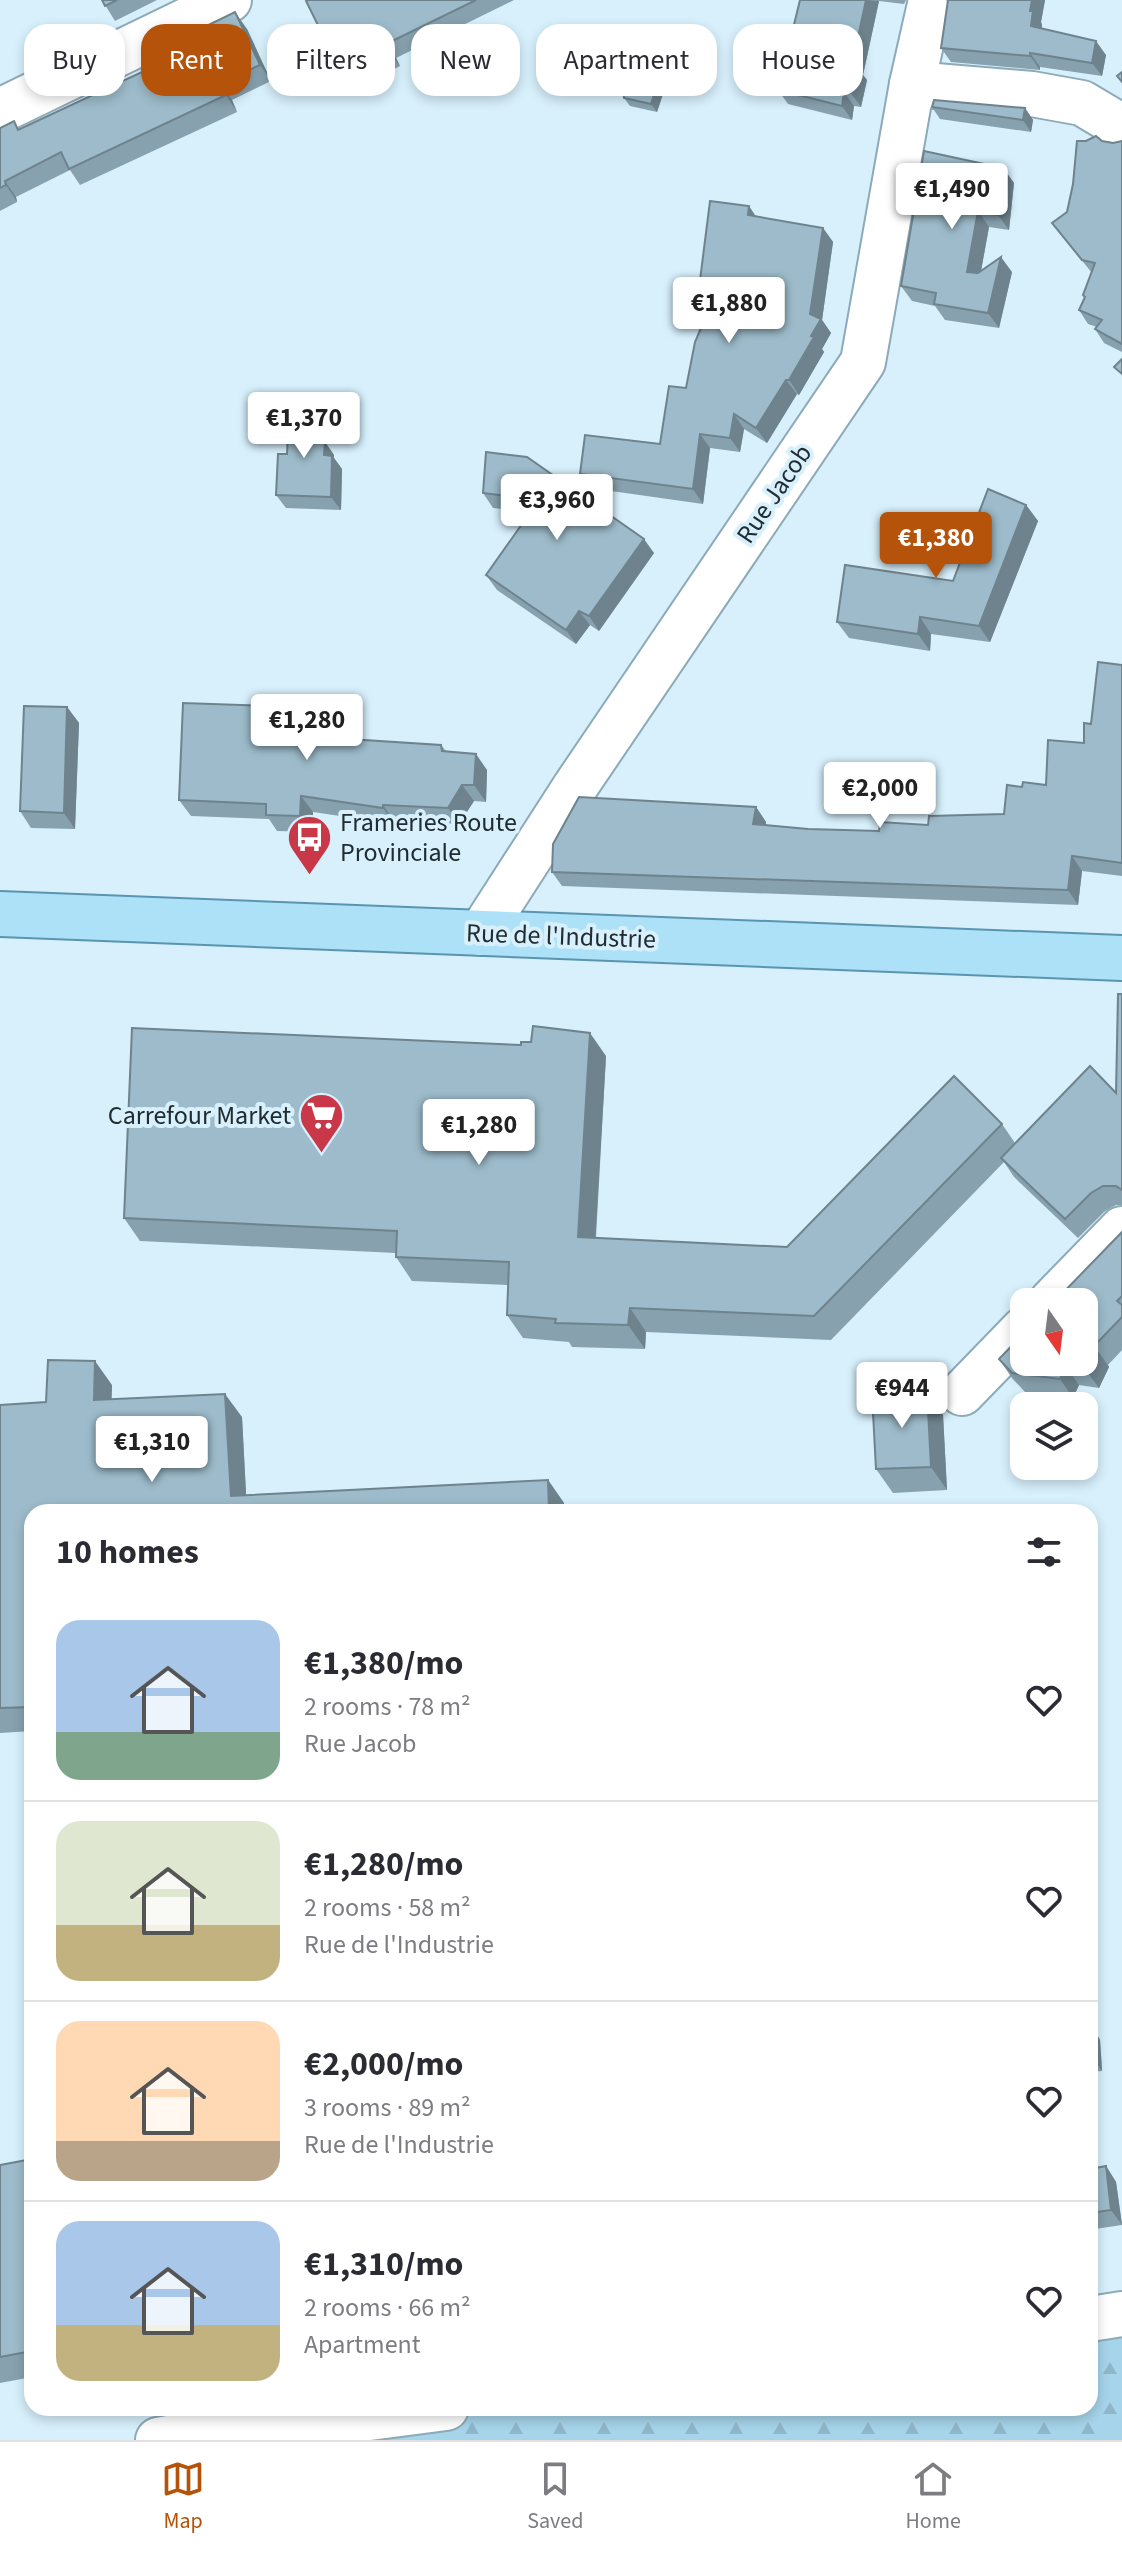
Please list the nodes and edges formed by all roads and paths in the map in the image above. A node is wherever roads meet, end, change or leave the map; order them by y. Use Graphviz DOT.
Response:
graph roads {
  1 [pos="229,0"];
  2 [pos="931,0"];
  3 [pos="912,84"];
  4 [pos="0,111"];
  5 [pos="1122,132"];
  6 [pos="0,914"];
  7 [pos="481,933"];
  8 [pos="1122,958"];
  9 [pos="1122,1229"];
  10 [pos="1065,1288"];
  11 [pos="1010,1343"];
  12 [pos="962,1393"];
  13 [pos="1122,2314"];
  14 [pos="1098,2318"];
  15 [pos="407,2416"];
  16 [pos="334,2431"];
  17 [pos="158,2440"];
  1 -- 4 [label="street"];
  2 -- 3 [label="street, Rue Jacob"];
  3 -- 5 [label="street"];
  3 -- 7 [label="street, Rue Jacob"];
  6 -- 7 [label="main road, Rue de l'Industrie"];
  7 -- 8 [label="main road, Rue de l'Industrie"];
  9 -- 10 [label="street"];
  11 -- 12 [label="street"];
  13 -- 14 [label="street"];
  15 -- 16 [label="street"];
  16 -- 17 [label="street"];
}
